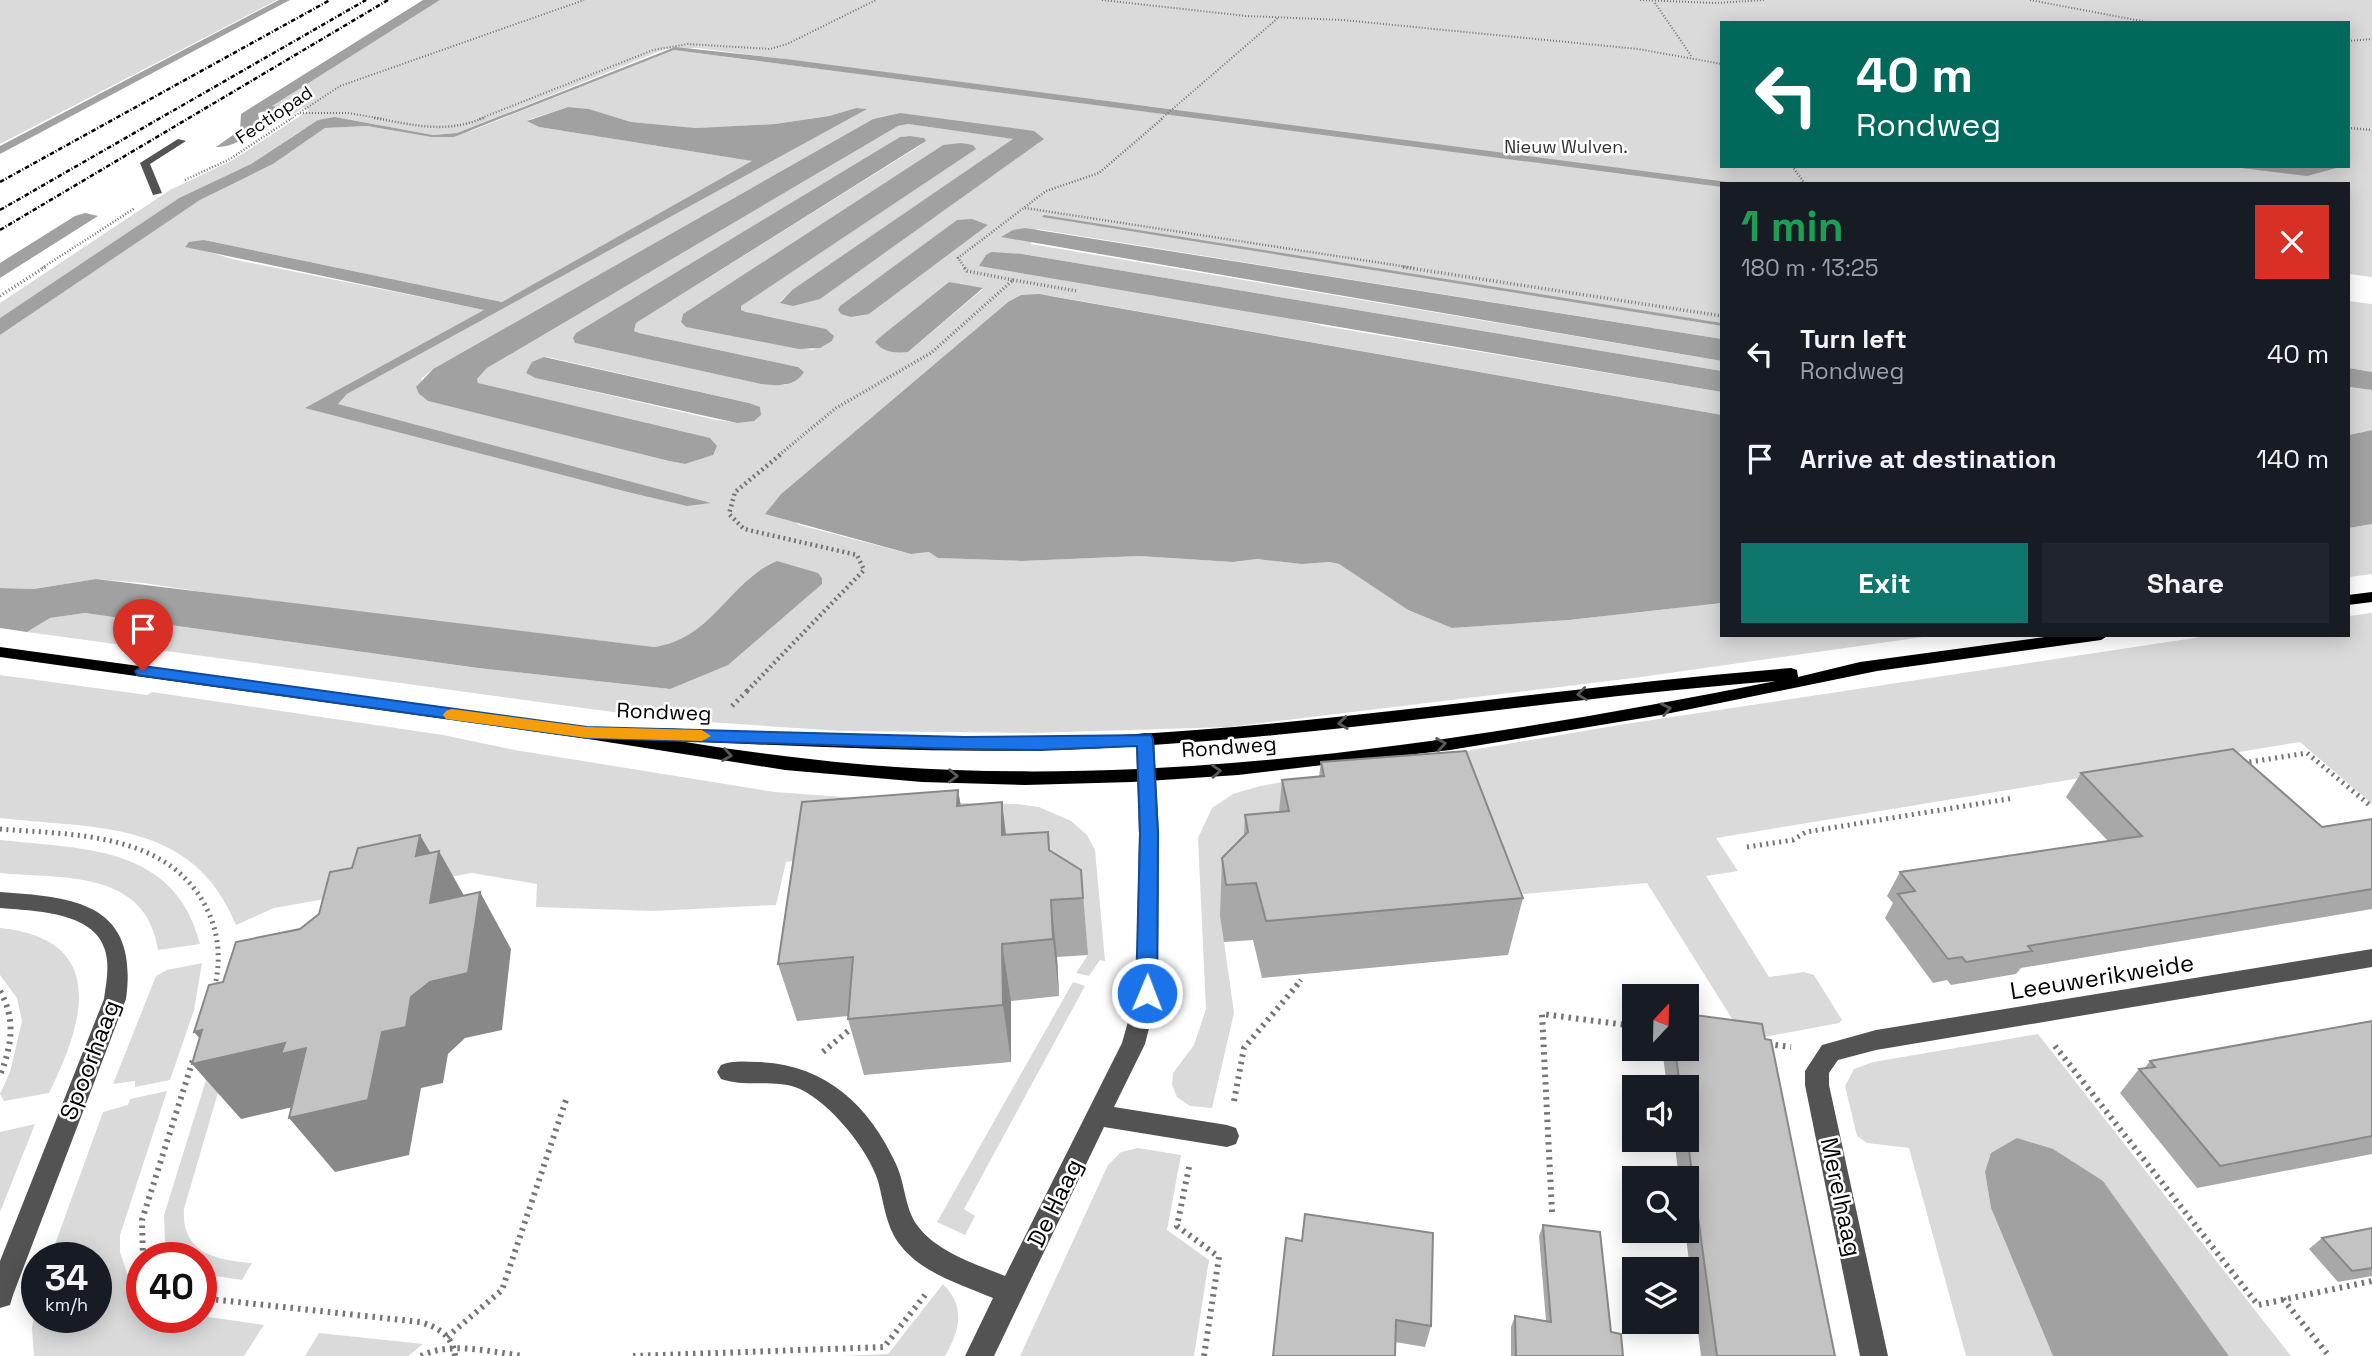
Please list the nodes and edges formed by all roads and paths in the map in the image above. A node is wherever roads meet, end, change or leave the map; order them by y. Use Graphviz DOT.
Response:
graph roads {
  1 [pos="584,0"];
  2 [pos="876,0"];
  3 [pos="1102,0"];
  4 [pos="1640,0"];
  5 [pos="1764,0"];
  6 [pos="2030,0"];
  7 [pos="1655,2"];
  8 [pos="1278,18"];
  9 [pos="2141,21"];
  10 [pos="2372,39"];
  11 [pos="2350,41"];
  12 [pos="1692,57"];
  13 [pos="1717,64"];
  14 [pos="1720,68"];
  15 [pos="299,113"];
  16 [pos="2350,128"];
  17 [pos="2372,130"];
  18 [pos="181,141"];
  19 [pos="157,193"];
  20 [pos="1024,208"];
  21 [pos="1013,280"];
  22 [pos="1077,291"];
  23 [pos="0,296"];
  24 [pos="1720,316"];
  25 [pos="2372,597"];
  26 [pos="2350,600"];
  27 [pos="2087,637"];
  28 [pos="0,652"];
  29 [pos="1870,668"];
  30 [pos="587,732"];
  31 [pos="701,736"];
  32 [pos="1145,739"];
  33 [pos="2238,764"];
  34 [pos="1147,775"];
  35 [pos="2014,798"];
  36 [pos="2372,807"];
  37 [pos="0,829"];
  38 [pos="1747,847"];
  39 [pos="0,900"];
  40 [pos="2372,958"];
  41 [pos="1301,980"];
  42 [pos="0,992"];
  43 [pos="211,998"];
  44 [pos="2031,1015"];
  45 [pos="860,1020"];
  46 [pos="1622,1024"];
  47 [pos="1765,1043"];
  48 [pos="1835,1049"];
  49 [pos="194,1058"];
  50 [pos="729,1072"];
  51 [pos="0,1075"];
  52 [pos="794,1076"];
  53 [pos="568,1097"];
  54 [pos="1098,1115"];
  55 [pos="1196,1131"];
  56 [pos="1227,1136"];
  57 [pos="1552,1212"];
  58 [pos="143,1242"];
  59 [pos="949,1264"];
  60 [pos="2372,1281"];
  61 [pos="1011,1292"];
  62 [pos="0,1296"];
  63 [pos="2283,1299"];
  64 [pos="217,1301"];
  65 [pos="447,1337"];
  66 [pos="455,1353"];
  67 [pos="421,1356"];
  68 [pos="523,1356"];
  69 [pos="633,1356"];
  70 [pos="979,1356"];
  71 [pos="1204,1356"];
  72 [pos="1874,1356"];
  73 [pos="2329,1356"];
  1 -- 15 [label="path, Fectiopad"];
  2 -- 15 [label="path"];
  3 -- 8 [label="path"];
  4 -- 7 [label="path"];
  5 -- 7 [label="path"];
  6 -- 9 [label="path"];
  7 -- 12 [label="path"];
  8 -- 12 [label="path"];
  8 -- 20 [label="path"];
  10 -- 11 [label="path"];
  12 -- 13 [label="path"];
  13 -- 14 [label="path"];
  15 -- 19 [label="path, Fectiopad"];
  16 -- 17 [label="path"];
  18 -- 19 [label="street"];
  19 -- 23 [label="path, Fectiopad"];
  20 -- 21 [label="path"];
  20 -- 24 [label="path"];
  21 -- 22 [label="path"];
  21 -- 31 [label="path"];
  25 -- 26 [label="main road"];
  27 -- 29 [label="main road, Rondweg"];
  28 -- 30 [label="main road, Rondweg"];
  29 -- 32 [label="main road, Rondweg, one-way"];
  34 -- 29 [label="main road, Rondweg, one-way"];
  30 -- 31 [label="main road, Rondweg"];
  30 -- 34 [label="main road, Rondweg, one-way"];
  31 -- 32 [label="main road, Rondweg"];
  32 -- 34 [label="street, De Haag"];
  33 -- 36 [label="path"];
  34 -- 54 [label="street, De Haag"];
  35 -- 38 [label="path"];
  37 -- 43 [label="path"];
  39 -- 62 [label="street, Spoorhaag"];
  40 -- 44 [label="street, Leeuwerikweide"];
  41 -- 56 [label="path"];
  42 -- 51 [label="path"];
  44 -- 48 [label="street, Leeuwerikweide"];
  44 -- 63 [label="path"];
  45 -- 52 [label="path"];
  46 -- 57 [label="path"];
  47 -- 48 [label="path"];
  48 -- 72 [label="street, Merelhaag"];
  49 -- 58 [label="path"];
  50 -- 52 [label="street"];
  52 -- 59 [label="street"];
  53 -- 65 [label="path"];
  54 -- 55 [label="street"];
  54 -- 61 [label="street, De Haag"];
  55 -- 56 [label="street"];
  55 -- 71 [label="path"];
  59 -- 61 [label="street"];
  59 -- 69 [label="path"];
  60 -- 63 [label="path"];
  61 -- 70 [label="street, De Haag"];
  63 -- 73 [label="path"];
  64 -- 65 [label="path"];
  65 -- 66 [label="path"];
  66 -- 67 [label="path"];
  66 -- 68 [label="path"];
}
